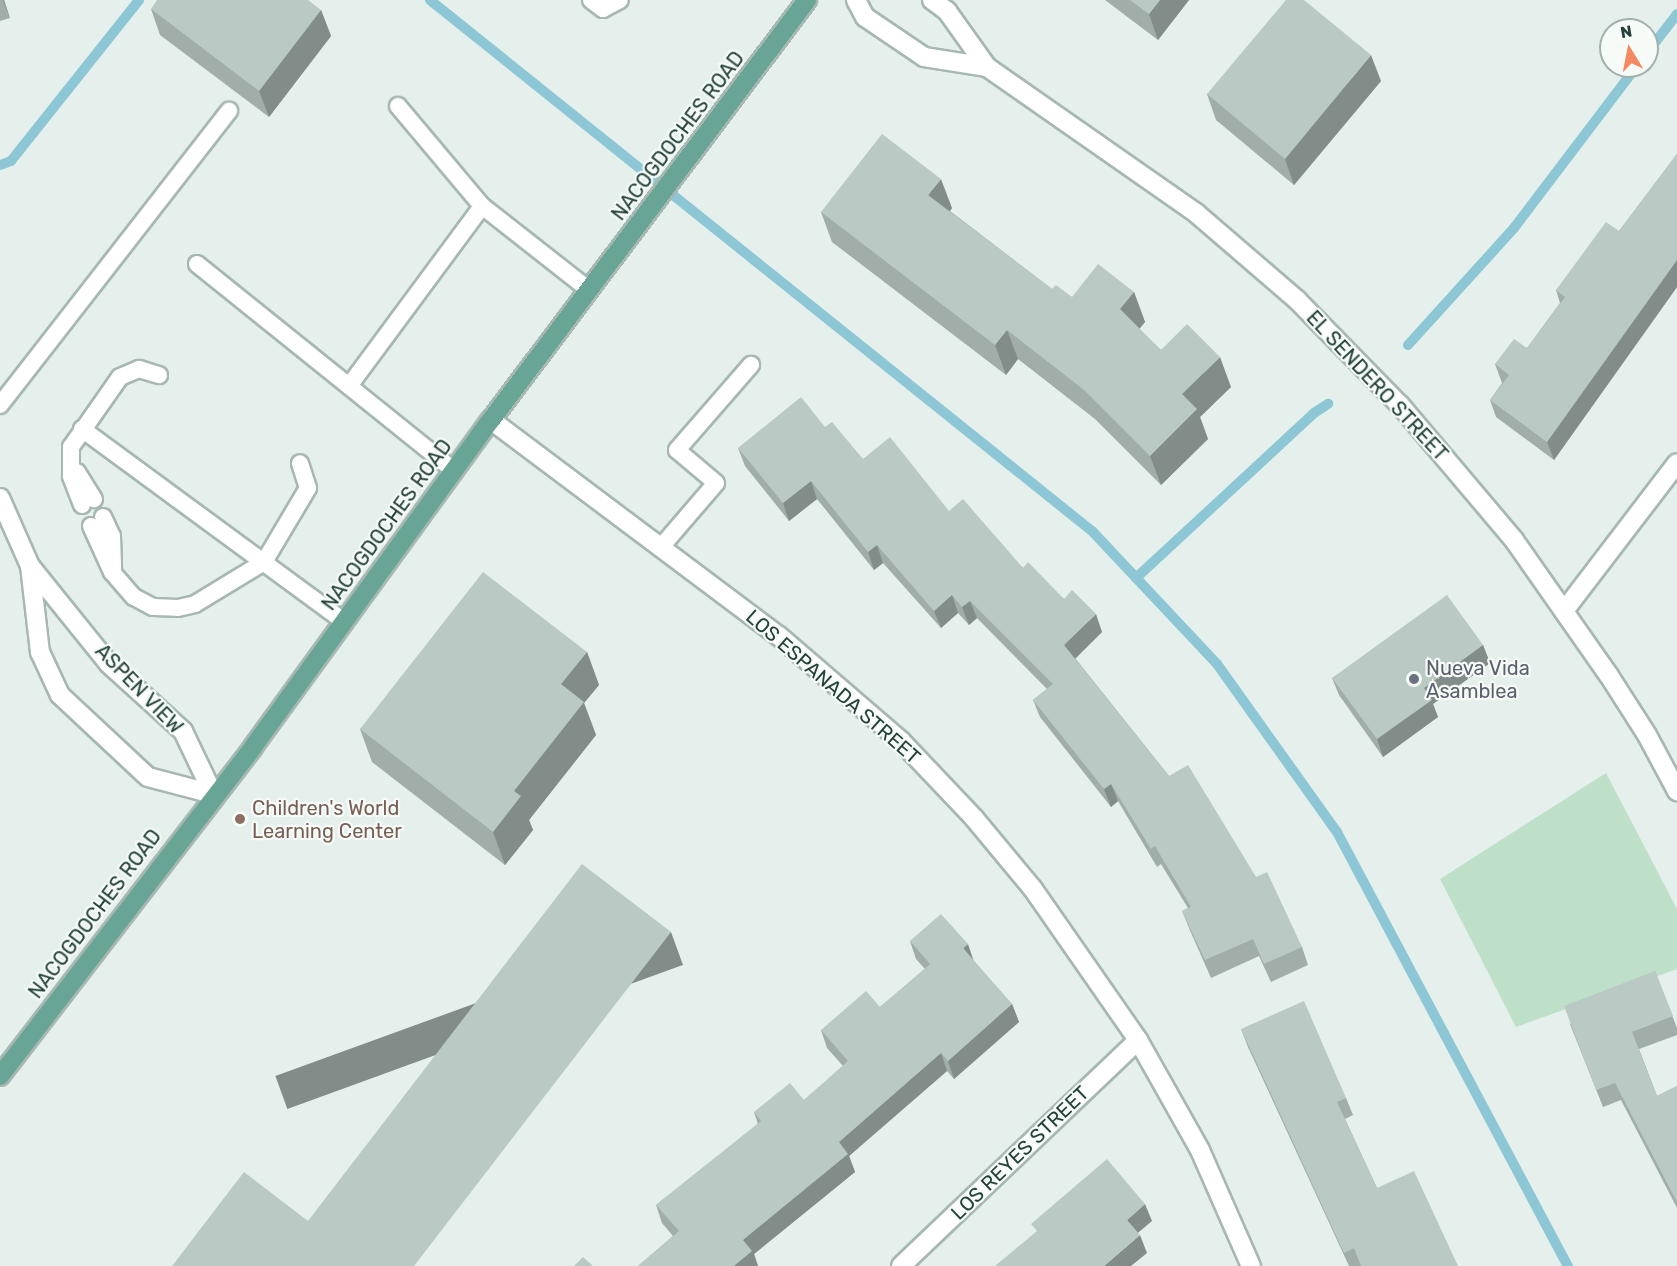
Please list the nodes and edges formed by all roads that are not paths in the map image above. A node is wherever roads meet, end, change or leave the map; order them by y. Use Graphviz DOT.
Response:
graph roads {
  1 [pos="591,0"];
  2 [pos="620,0"];
  3 [pos="807,0"];
  4 [pos="856,0"];
  5 [pos="932,0"];
  6 [pos="987,67"];
  7 [pos="398,106"];
  8 [pos="229,111"];
  9 [pos="482,206"];
  10 [pos="197,264"];
  11 [pos="590,290"];
  12 [pos="751,365"];
  13 [pos="159,375"];
  14 [pos="349,386"];
  15 [pos="0,405"];
  16 [pos="491,420"];
  17 [pos="82,429"];
  18 [pos="1677,463"];
  19 [pos="300,464"];
  20 [pos="454,471"];
  21 [pos="0,498"];
  22 [pos="88,502"];
  23 [pos="97,522"];
  24 [pos="661,547"];
  25 [pos="264,562"];
  26 [pos="30,566"];
  27 [pos="1564,611"];
  28 [pos="345,621"];
  29 [pos="1677,791"];
  30 [pos="213,794"];
  31 [pos="1138,1040"];
  32 [pos="0,1076"];
  33 [pos="901,1266"];
  34 [pos="1251,1266"];
  1 -- 2 [label="lane"];
  3 -- 11 [label="main road, NACOGDOCHES ROAD"];
  4 -- 6 [label="street, EL SENDERO STREET"];
  5 -- 6 [label="street, EL SENDERO STREET"];
  6 -- 27 [label="street, EL SENDERO STREET"];
  7 -- 9 [label="lane"];
  8 -- 15 [label="lane"];
  9 -- 11 [label="lane"];
  9 -- 14 [label="lane"];
  10 -- 14 [label="lane"];
  11 -- 16 [label="main road, NACOGDOCHES ROAD"];
  12 -- 24 [label="lane"];
  13 -- 17 [label="lane"];
  14 -- 20 [label="lane"];
  16 -- 20 [label="main road, NACOGDOCHES ROAD"];
  16 -- 24 [label="street, LOS ESPANADA STREET"];
  17 -- 22 [label="lane"];
  17 -- 25 [label="lane"];
  18 -- 27 [label="street"];
  19 -- 25 [label="lane"];
  20 -- 28 [label="main road, NACOGDOCHES ROAD"];
  21 -- 26 [label="street, ASPEN VIEW"];
  23 -- 25 [label="lane"];
  24 -- 31 [label="street, LOS ESPANADA STREET"];
  25 -- 28 [label="lane"];
  26 -- 30 [label="street, ASPEN VIEW"];
  26 -- 30 [label="street, ASPEN VIEW"];
  27 -- 29 [label="street, EL SENDERO STREET"];
  28 -- 30 [label="main road, NACOGDOCHES ROAD"];
  30 -- 32 [label="main road, NACOGDOCHES ROAD"];
  31 -- 33 [label="street, LOS REYES STREET"];
  31 -- 34 [label="street, LOS ESPANADA STREET"];
}
